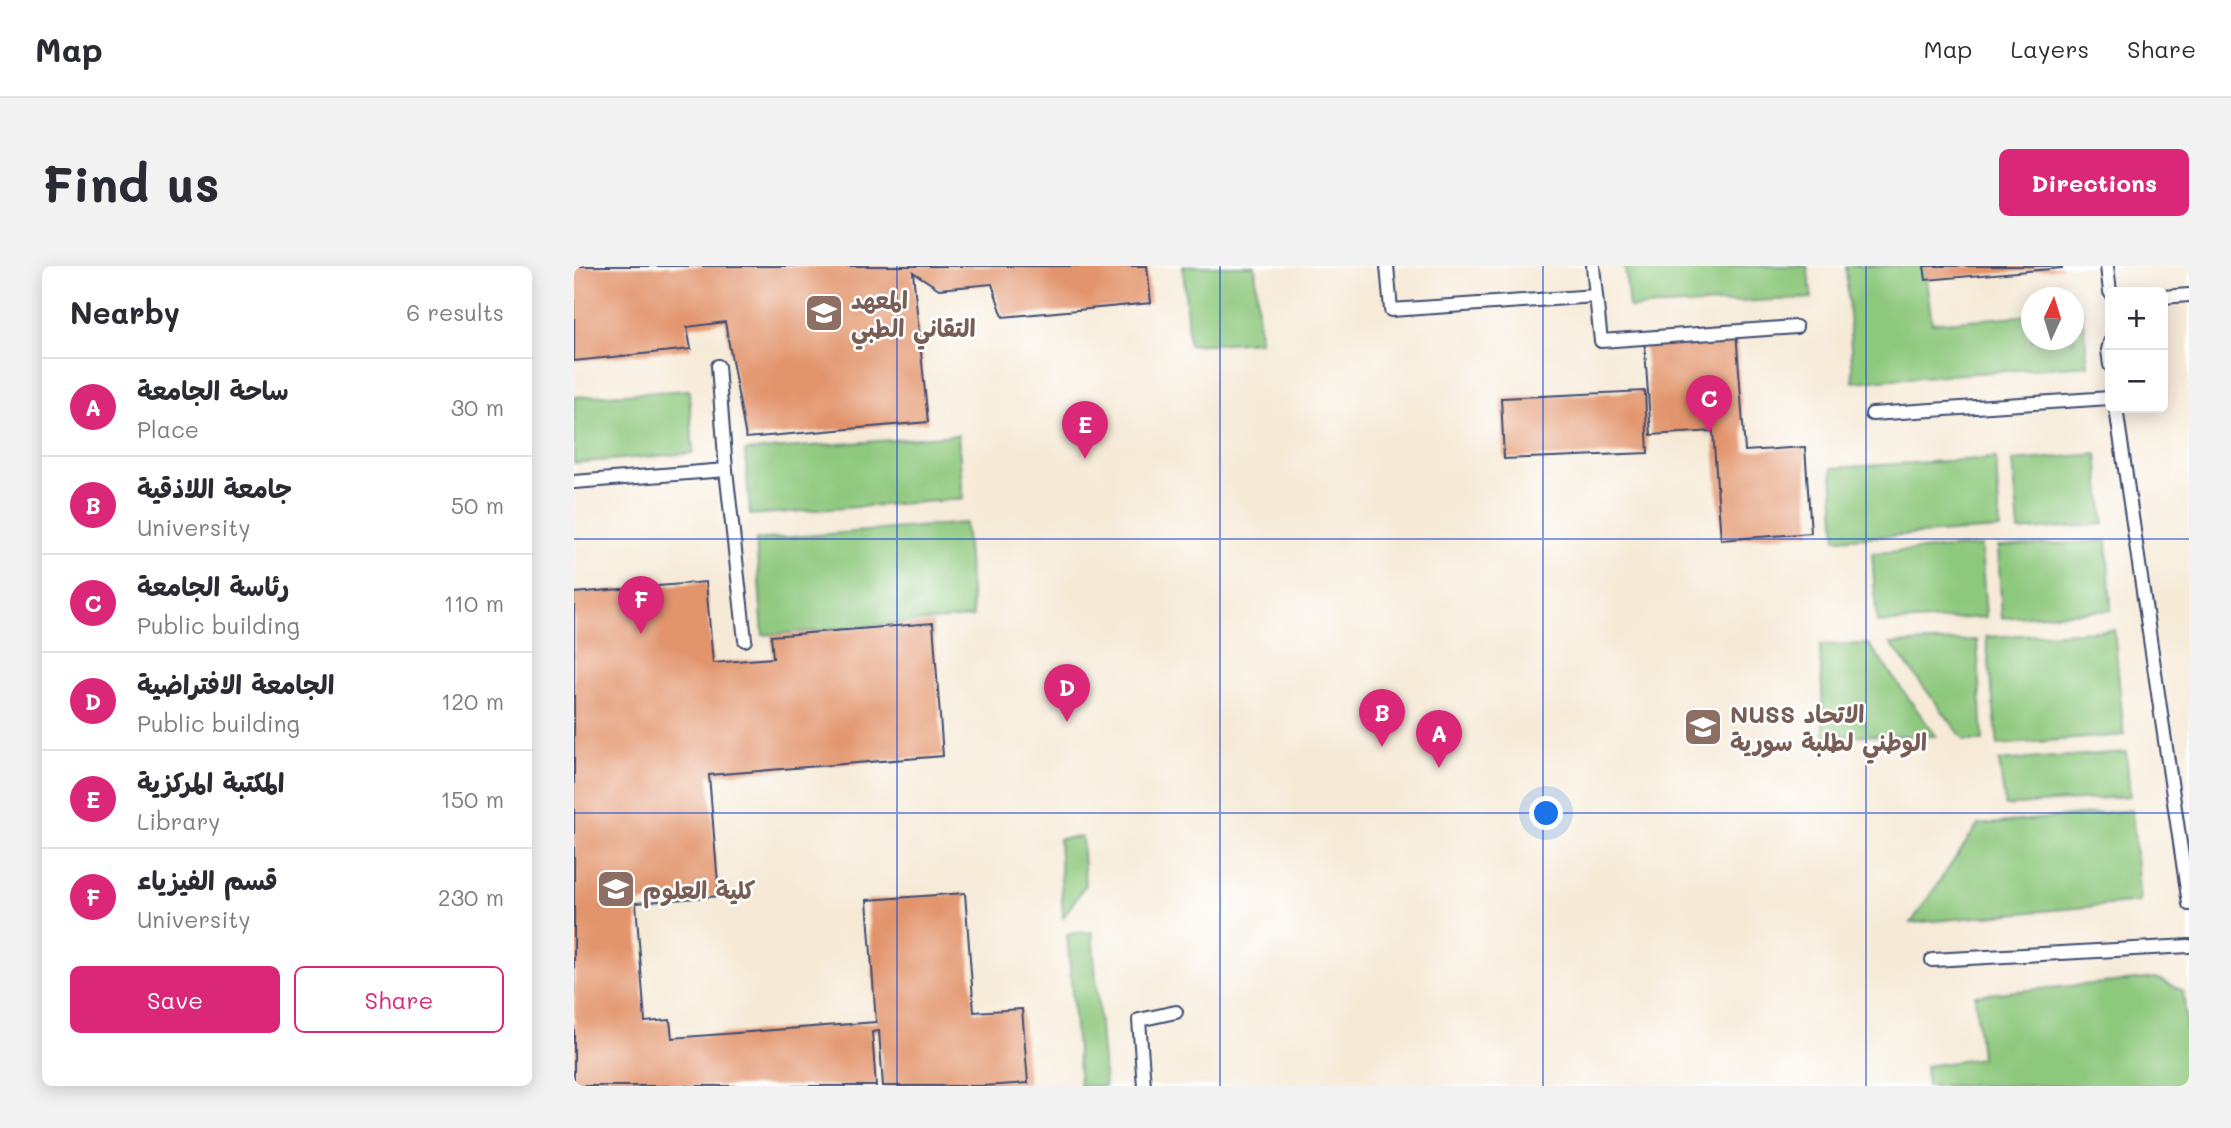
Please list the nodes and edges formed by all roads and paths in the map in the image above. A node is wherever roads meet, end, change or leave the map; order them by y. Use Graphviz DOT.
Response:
graph roads {
  1 [pos="1387,266"];
  2 [pos="1593,266"];
  3 [pos="2106,266"];
  4 [pos="2109,287"];
  5 [pos="2189,295"];
  6 [pos="1596,296"];
  7 [pos="2168,296"];
  8 [pos="1796,327"];
  9 [pos="718,366"];
  10 [pos="2105,398"];
  11 [pos="2117,413"];
  12 [pos="1872,414"];
  13 [pos="726,470"];
  14 [pos="574,482"];
  15 [pos="745,640"];
  16 [pos="2189,904"];
  17 [pos="2189,946"];
  18 [pos="1932,960"];
  19 [pos="1176,1012"];
  20 [pos="1144,1086"];
  1 -- 6 [label="lane"];
  2 -- 6 [label="lane"];
  3 -- 4 [label="lane"];
  5 -- 7 [label="lane"];
  6 -- 8 [label="lane"];
  9 -- 13 [label="lane"];
  10 -- 12 [label="lane"];
  11 -- 16 [label="lane"];
  13 -- 14 [label="lane"];
  13 -- 15 [label="lane"];
  17 -- 18 [label="lane"];
  19 -- 20 [label="lane"];
}
